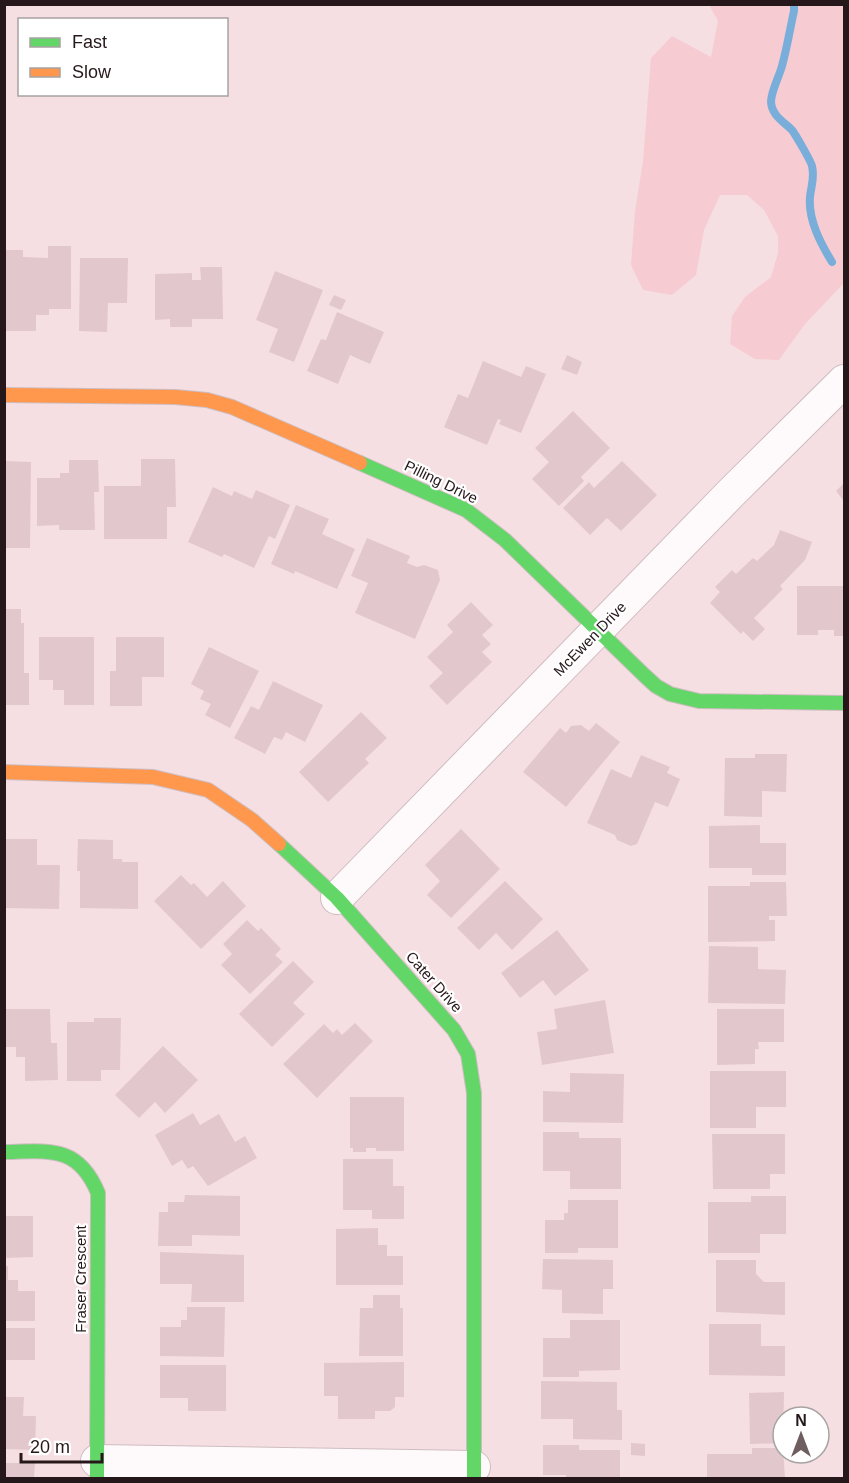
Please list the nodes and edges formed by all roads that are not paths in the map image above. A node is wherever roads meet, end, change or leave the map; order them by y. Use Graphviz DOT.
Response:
graph roads {
  1 [pos="844,381"];
  2 [pos="4,395"];
  3 [pos="598,631"];
  4 [pos="844,703"];
  5 [pos="4,772"];
  6 [pos="337,898"];
  7 [pos="4,1152"];
  8 [pos="97,1470"];
  9 [pos="474,1473"];
  1 -- 3 [label="street, McEwen Drive"];
  2 -- 3 [label="street, Pilling Drive"];
  3 -- 4 [label="street, Pilling Drive"];
  3 -- 6 [label="street, McEwen Drive"];
  5 -- 6 [label="street, Cater Drive"];
  6 -- 9 [label="street, Cater Drive"];
  7 -- 8 [label="street, Fraser Crescent"];
  8 -- 9 [label="street"];
}
